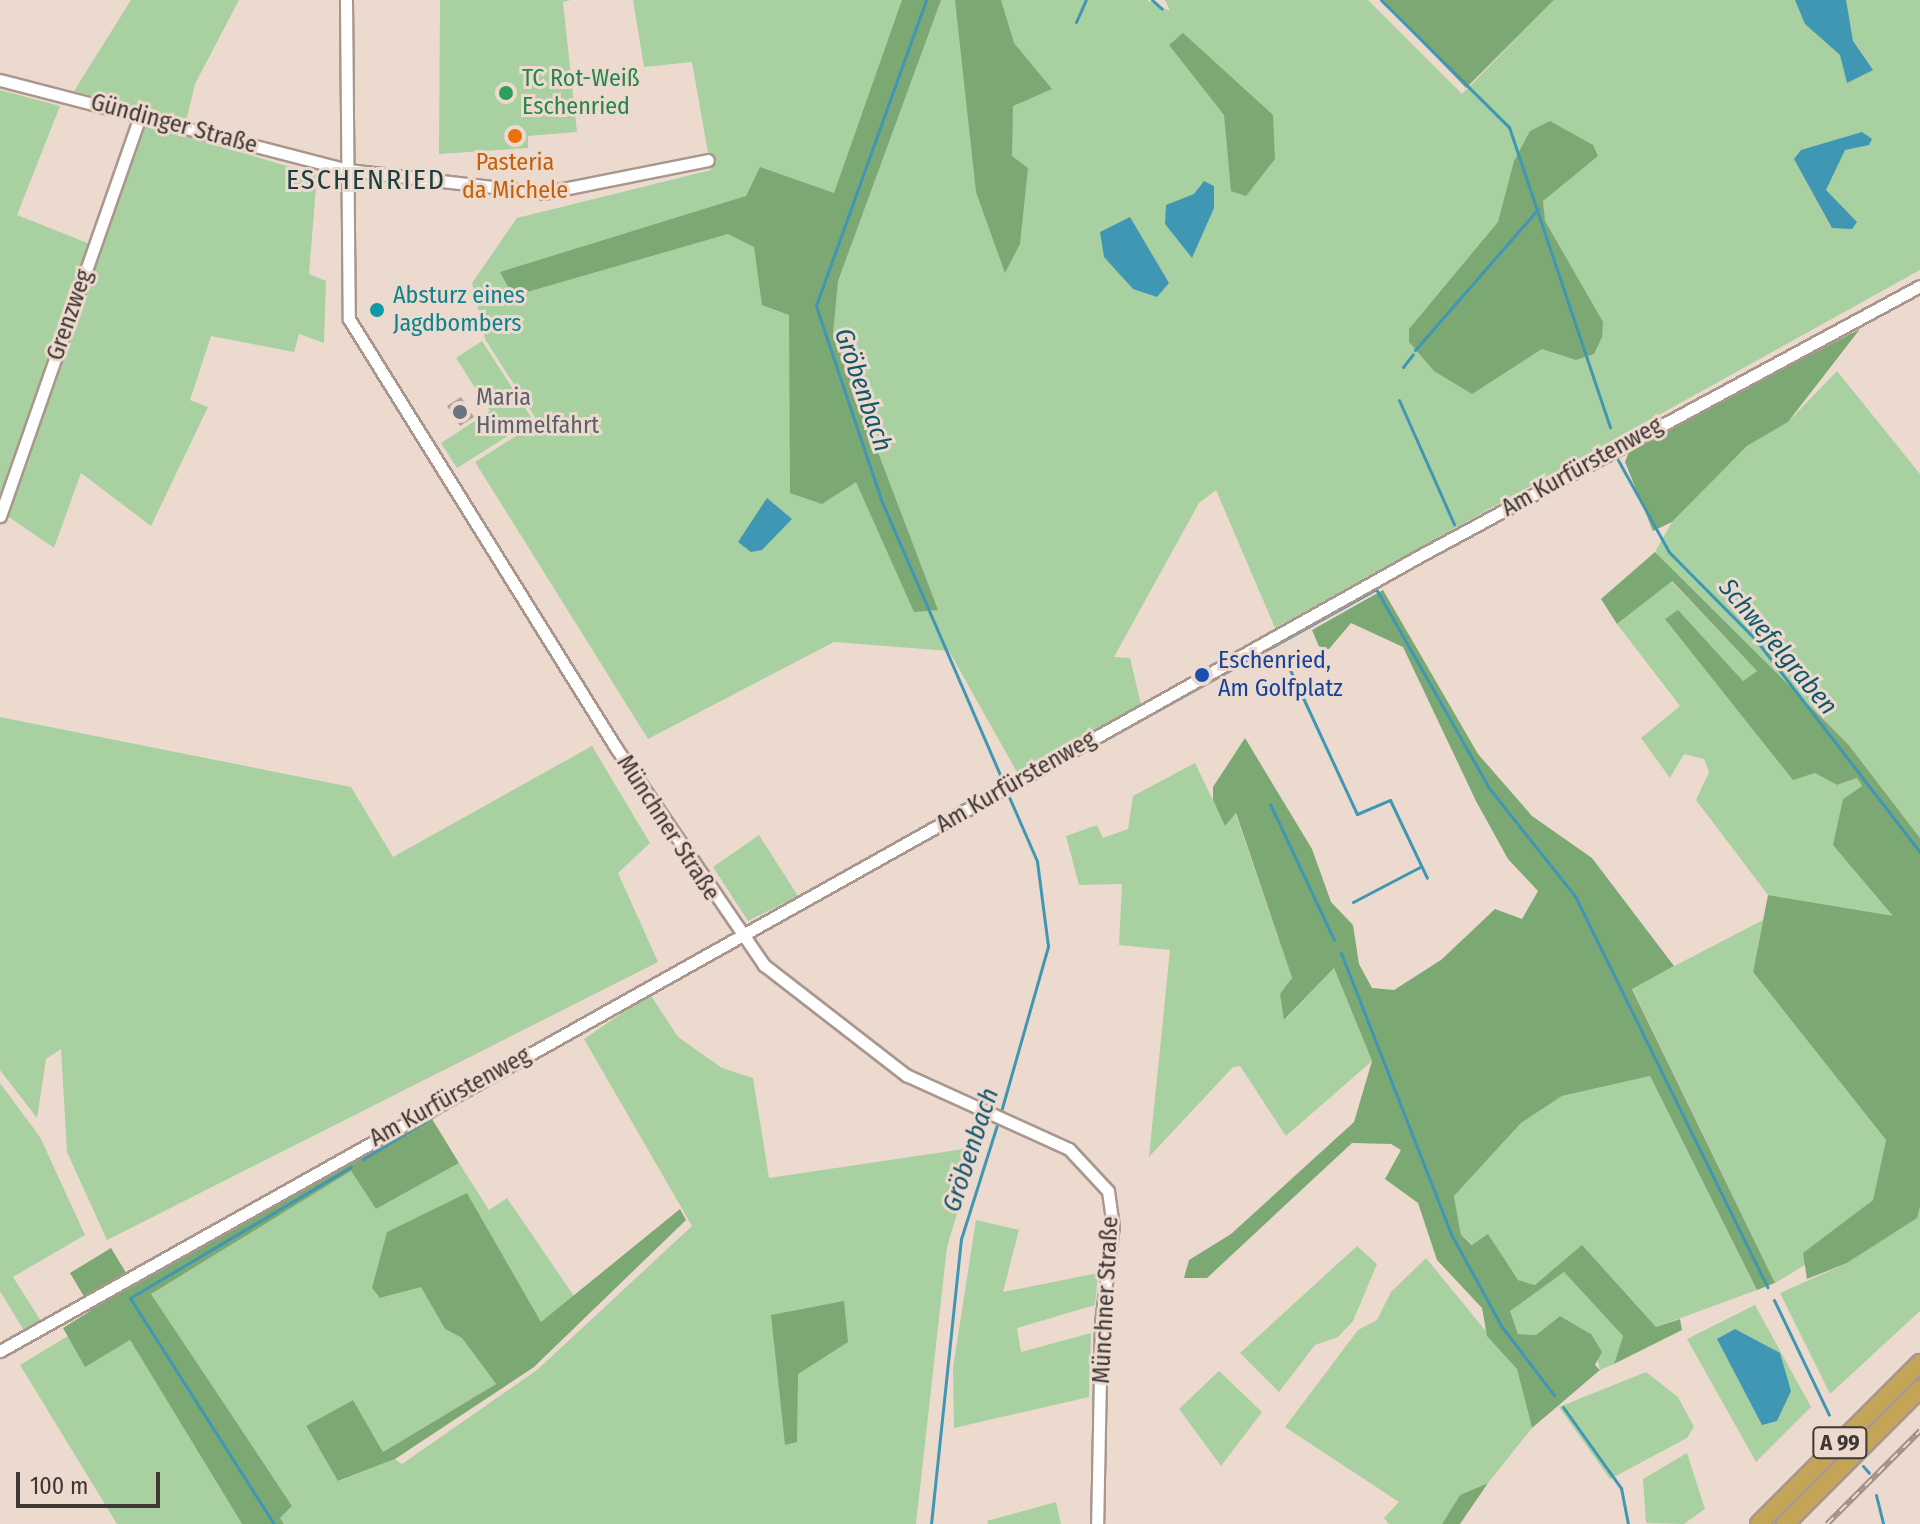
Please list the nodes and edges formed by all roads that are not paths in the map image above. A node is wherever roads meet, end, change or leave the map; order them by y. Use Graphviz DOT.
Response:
graph roads {
  1 [pos="346,0"];
  2 [pos="0,80"];
  3 [pos="141,114"];
  4 [pos="708,160"];
  5 [pos="348,170"];
  6 [pos="1920,286"];
  7 [pos="0,516"];
  8 [pos="741,934"];
  9 [pos="0,1351"];
  10 [pos="1920,1363"];
  11 [pos="1920,1389"];
  12 [pos="1097,1524"];
  13 [pos="1759,1524"];
  14 [pos="1785,1524"];
  1 -- 5 [label="street, Münchner Straße"];
  2 -- 3 [label="street, Gündinger Straße"];
  3 -- 5 [label="street, Gündinger Straße"];
  3 -- 7 [label="street, Grenzweg"];
  4 -- 5 [label="street, Gündinger Straße"];
  5 -- 8 [label="street, Münchner Straße"];
  6 -- 8 [label="street, Am Kurfürstenweg"];
  8 -- 9 [label="street, Am Kurfürstenweg"];
  8 -- 12 [label="street, Münchner Straße"];
  10 -- 13 [label="highway, A 99"];
  11 -- 14 [label="highway, A 99"];
}
